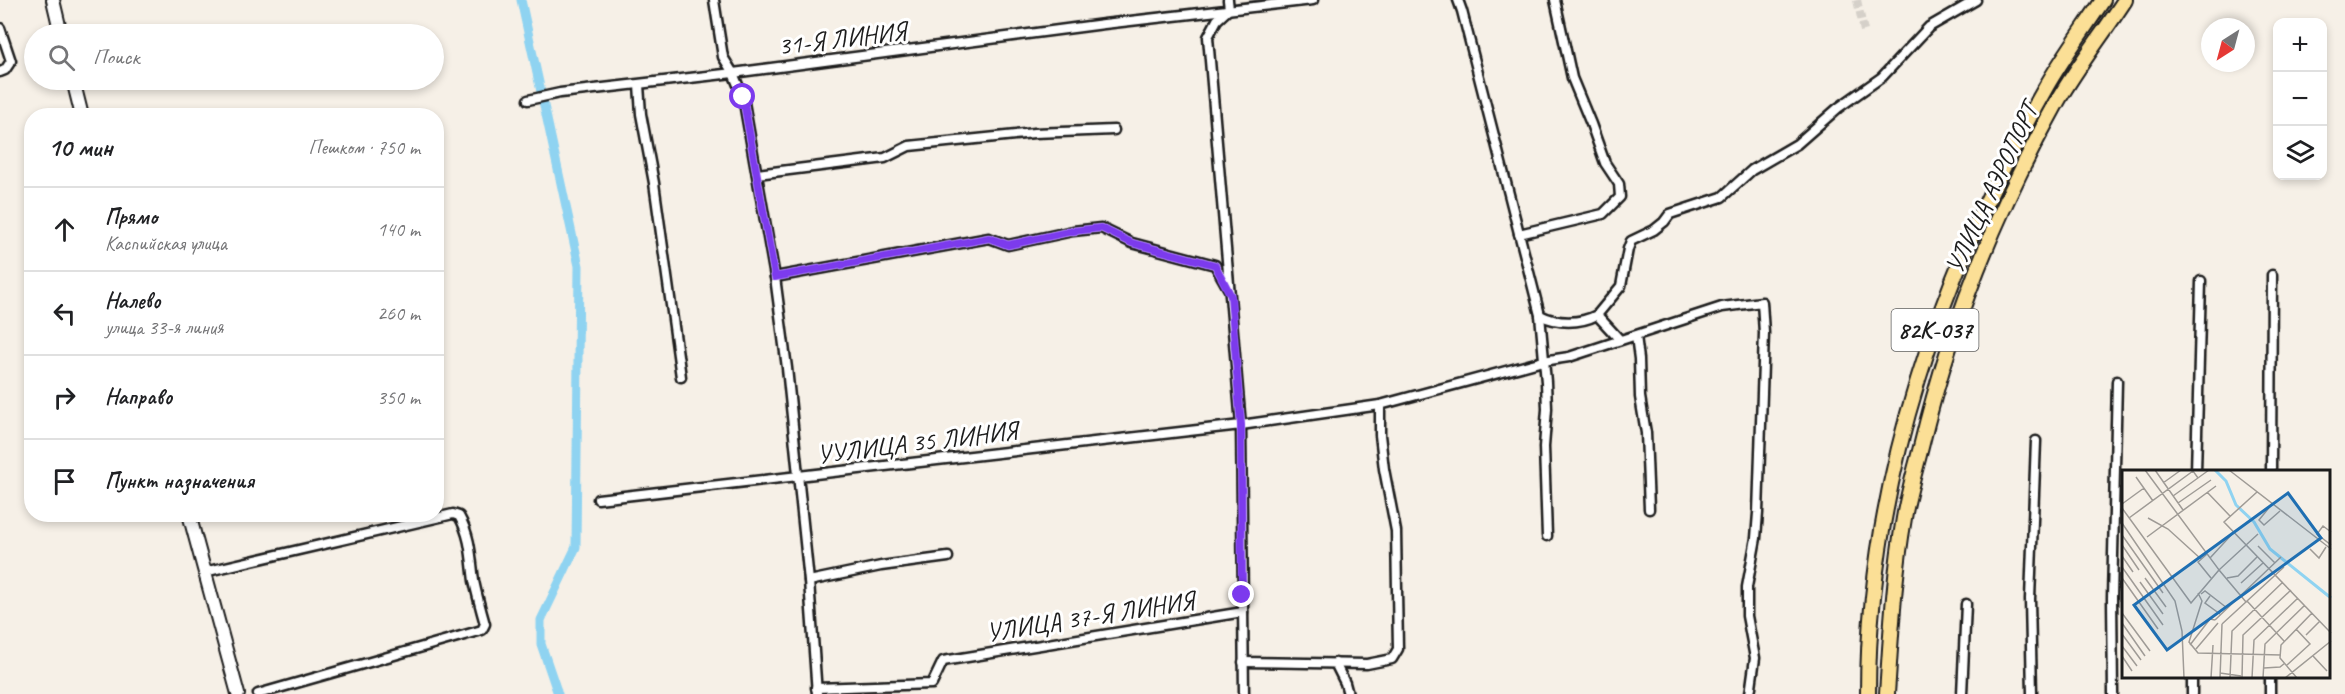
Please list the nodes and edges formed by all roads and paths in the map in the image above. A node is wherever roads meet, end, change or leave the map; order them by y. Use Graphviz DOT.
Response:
graph roads {
  1 [pos="52,0"];
  2 [pos="714,0"];
  3 [pos="1313,0"];
  4 [pos="1458,0"];
  5 [pos="1555,0"];
  6 [pos="1976,0"];
  7 [pos="2103,0"];
  8 [pos="2125,0"];
  9 [pos="1229,5"];
  10 [pos="58,24"];
  11 [pos="0,28"];
  12 [pos="0,72"];
  13 [pos="733,73"];
  14 [pos="639,85"];
  15 [pos="76,90"];
  16 [pos="528,100"];
  17 [pos="80,108"];
  18 [pos="1114,130"];
  19 [pos="757,174"];
  20 [pos="1519,234"];
  21 [pos="2272,275"];
  22 [pos="775,277"];
  23 [pos="2201,281"];
  24 [pos="1231,296"];
  25 [pos="1539,315"];
  26 [pos="1597,315"];
  27 [pos="1636,336"];
  28 [pos="1620,340"];
  29 [pos="1544,361"];
  30 [pos="681,377"];
  31 [pos="2117,381"];
  32 [pos="1380,405"];
  33 [pos="1241,425"];
  34 [pos="2036,441"];
  35 [pos="2196,470"];
  36 [pos="2271,470"];
  37 [pos="799,477"];
  38 [pos="598,499"];
  39 [pos="1649,509"];
  40 [pos="444,516"];
  41 [pos="191,522"];
  42 [pos="419,522"];
  43 [pos="1547,536"];
  44 [pos="948,557"];
  45 [pos="204,572"];
  46 [pos="809,581"];
  47 [pos="1966,604"];
  48 [pos="1243,612"];
  49 [pos="1243,662"];
  50 [pos="1335,663"];
  51 [pos="816,691"];
  52 [pos="238,694"];
  53 [pos="258,694"];
  54 [pos="1244,694"];
  55 [pos="1348,694"];
  56 [pos="1750,694"];
  57 [pos="1868,694"];
  58 [pos="1887,694"];
  59 [pos="1962,694"];
  60 [pos="2032,694"];
  61 [pos="2113,694"];
  1 -- 10 [label="main road"];
  2 -- 13 [label="street"];
  3 -- 9 [label="street, 31-Я ЛИНИЯ"];
  4 -- 20 [label="street"];
  5 -- 20 [label="street"];
  6 -- 26 [label="street"];
  7 -- 57 [label="main road, УЛИЦА АЭРОПОРТ / 82К-037"];
  8 -- 58 [label="main road, УЛИЦА АЭРОПОРТ"];
  9 -- 13 [label="street, 31-Я ЛИНИЯ"];
  9 -- 24 [label="street"];
  11 -- 12 [label="street"];
  13 -- 14 [label="street, 31-Я ЛИНИЯ"];
  13 -- 19 [label="street"];
  14 -- 16 [label="street, 31-Я ЛИНИЯ"];
  14 -- 30 [label="street"];
  15 -- 17 [label="main road"];
  18 -- 19 [label="street"];
  19 -- 22 [label="street"];
  20 -- 25 [label="street"];
  21 -- 36 [label="street"];
  22 -- 24 [label="street"];
  22 -- 37 [label="street"];
  23 -- 35 [label="street"];
  24 -- 33 [label="street"];
  25 -- 26 [label="street"];
  25 -- 29 [label="street"];
  26 -- 28 [label="street"];
  27 -- 28 [label="street, УУЛИЦА 35 ЛИНИЯ"];
  27 -- 39 [label="street"];
  27 -- 56 [label="street, УУЛИЦА 35 ЛИНИЯ"];
  28 -- 29 [label="street, УУЛИЦА 35 ЛИНИЯ"];
  29 -- 32 [label="street, УУЛИЦА 35 ЛИНИЯ"];
  29 -- 43 [label="street"];
  31 -- 61 [label="street"];
  32 -- 33 [label="street, УУЛИЦА 35 ЛИНИЯ"];
  32 -- 50 [label="street"];
  33 -- 37 [label="street, УУЛИЦА 35 ЛИНИЯ"];
  33 -- 48 [label="street"];
  34 -- 60 [label="street"];
  37 -- 38 [label="street, УУЛИЦА 35 ЛИНИЯ"];
  37 -- 46 [label="street"];
  40 -- 53 [label="street"];
  41 -- 45 [label="main road"];
  42 -- 45 [label="street"];
  44 -- 46 [label="street"];
  45 -- 52 [label="main road"];
  46 -- 51 [label="street"];
  47 -- 59 [label="street"];
  48 -- 49 [label="street"];
  48 -- 51 [label="street, УЛИЦА 37-Я ЛИНИЯ"];
  49 -- 50 [label="street"];
  49 -- 54 [label="street"];
  50 -- 55 [label="street"];
}
